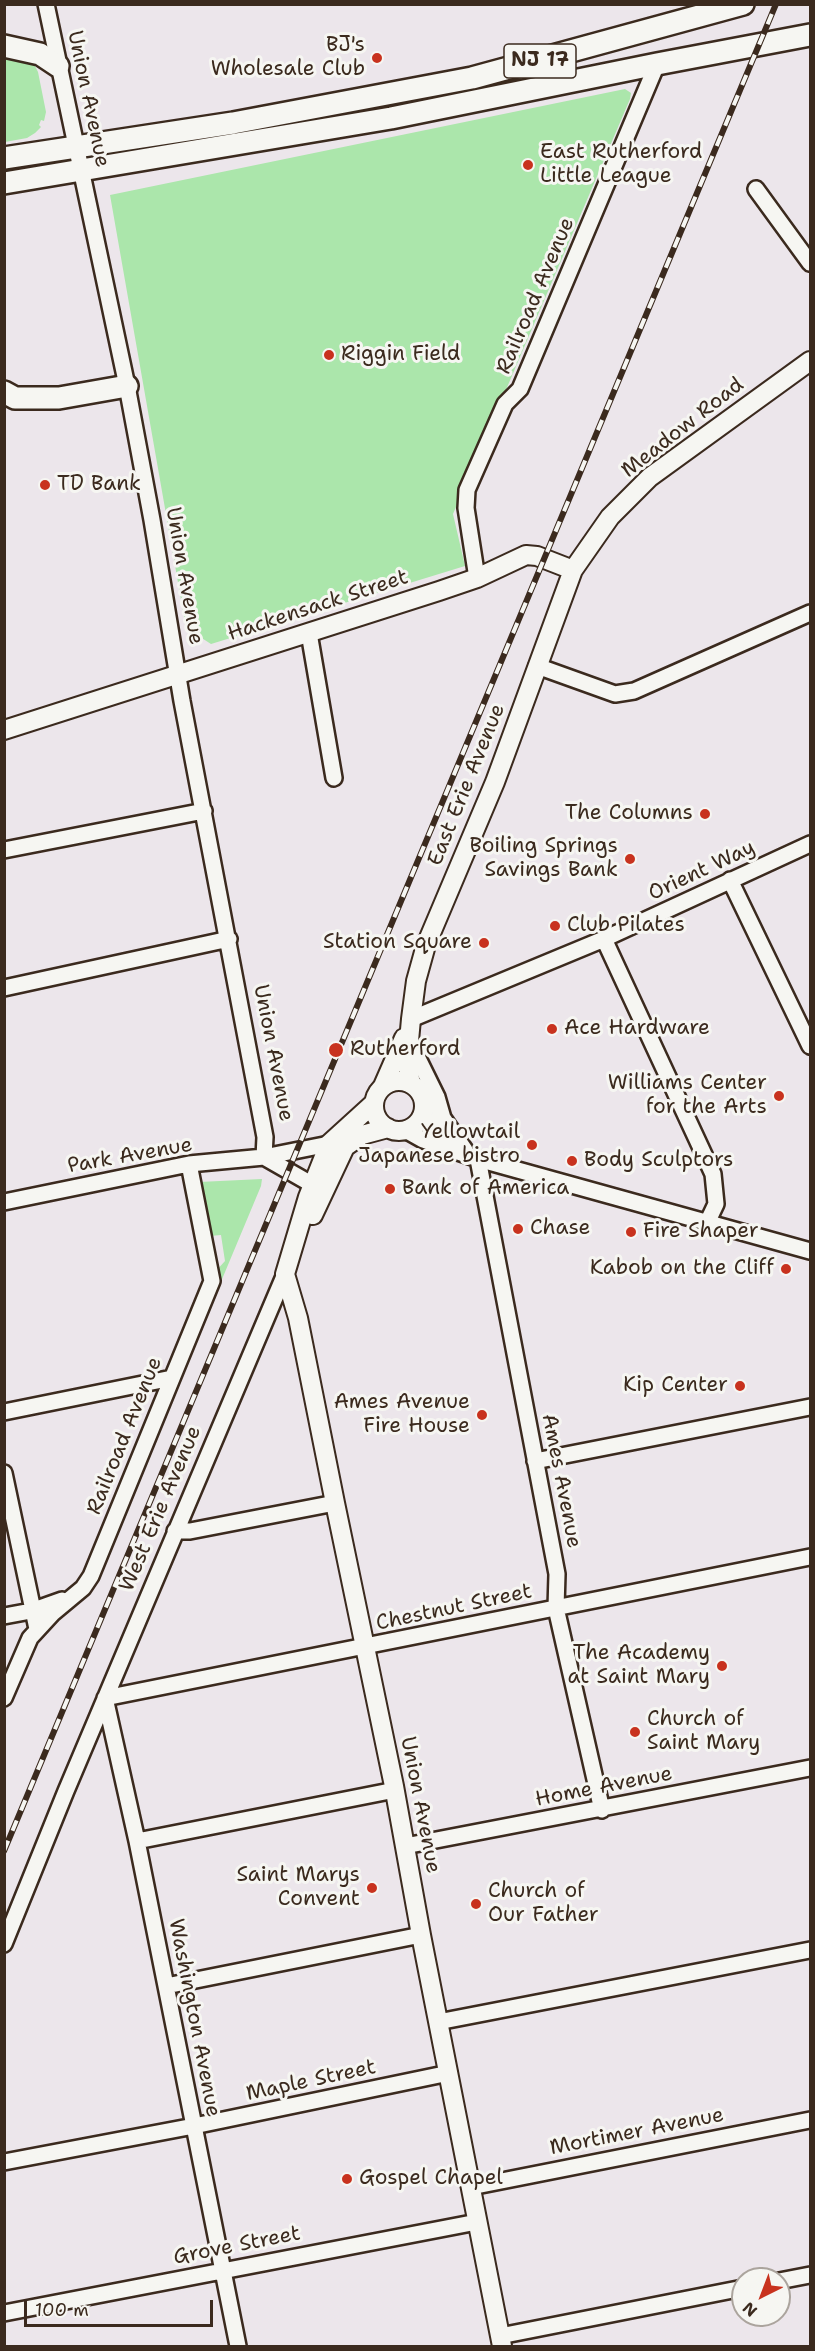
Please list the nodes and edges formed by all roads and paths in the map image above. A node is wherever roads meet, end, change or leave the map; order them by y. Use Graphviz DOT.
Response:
graph roads {
  1 [pos="46,4"];
  2 [pos="743,4"];
  3 [pos="810,35"];
  4 [pos="4,46"];
  5 [pos="657,64"];
  6 [pos="58,66"];
  7 [pos="75,147"];
  8 [pos="4,158"];
  9 [pos="80,170"];
  10 [pos="4,183"];
  11 [pos="756,189"];
  12 [pos="810,263"];
  13 [pos="810,361"];
  14 [pos="127,386"];
  15 [pos="4,392"];
  16 [pos="573,570"];
  17 [pos="477,578"];
  18 [pos="810,613"];
  19 [pos="309,633"];
  20 [pos="537,666"];
  21 [pos="177,674"];
  22 [pos="4,730"];
  23 [pos="334,778"];
  24 [pos="204,811"];
  25 [pos="810,844"];
  26 [pos="4,850"];
  27 [pos="730,880"];
  28 [pos="229,939"];
  29 [pos="604,939"];
  30 [pos="4,988"];
  31 [pos="411,1019"];
  32 [pos="409,1040"];
  33 [pos="810,1043"];
  34 [pos="411,1084"];
  35 [pos="383,1086"];
  36 [pos="373,1104"];
  37 [pos="424,1108"];
  38 [pos="388,1128"];
  39 [pos="407,1131"];
  40 [pos="337,1145"];
  41 [pos="465,1150"];
  42 [pos="264,1157"];
  43 [pos="478,1159"];
  44 [pos="189,1164"];
  45 [pos="313,1185"];
  46 [pos="4,1202"];
  47 [pos="707,1223"];
  48 [pos="810,1251"];
  49 [pos="285,1274"];
  50 [pos="172,1378"];
  51 [pos="810,1407"];
  52 [pos="4,1412"];
  53 [pos="536,1461"];
  54 [pos="4,1473"];
  55 [pos="335,1503"];
  56 [pos="175,1531"];
  57 [pos="810,1557"];
  58 [pos="73,1597"];
  59 [pos="556,1608"];
  60 [pos="32,1611"];
  61 [pos="4,1616"];
  62 [pos="37,1629"];
  63 [pos="365,1648"];
  64 [pos="4,1698"];
  65 [pos="105,1698"];
  66 [pos="810,1768"];
  67 [pos="395,1790"];
  68 [pos="602,1810"];
  69 [pos="137,1841"];
  70 [pos="405,1846"];
  71 [pos="421,1935"];
  72 [pos="4,1944"];
  73 [pos="810,1950"];
  74 [pos="166,1986"];
  75 [pos="438,2022"];
  76 [pos="448,2073"];
  77 [pos="810,2120"];
  78 [pos="194,2126"];
  79 [pos="4,2162"];
  80 [pos="471,2187"];
  81 [pos="477,2222"];
  82 [pos="222,2270"];
  83 [pos="810,2275"];
  84 [pos="791,2279"];
  85 [pos="731,2291"];
  86 [pos="4,2313"];
  87 [pos="501,2341"];
  88 [pos="238,2346"];
  1 -- 6 [label="street, Union Avenue"];
  2 -- 7 [label="highway, NJ 17"];
  3 -- 5 [label="highway, NJ 17"];
  4 -- 6 [label="highway"];
  5 -- 9 [label="highway, NJ 17"];
  5 -- 17 [label="street, Railroad Avenue"];
  6 -- 7 [label="street, Union Avenue"];
  7 -- 8 [label="highway, NJ 17"];
  7 -- 9 [label="street, Union Avenue"];
  9 -- 10 [label="highway, NJ 17"];
  9 -- 14 [label="street, Union Avenue"];
  11 -- 12 [label="street"];
  13 -- 16 [label="main road, Meadow Road"];
  14 -- 15 [label="highway"];
  14 -- 21 [label="street, Union Avenue"];
  16 -- 17 [label="main road, Hackensack Street"];
  16 -- 20 [label="main road, East Erie Avenue"];
  17 -- 19 [label="main road, Hackensack Street"];
  18 -- 20 [label="street"];
  19 -- 21 [label="main road, Hackensack Street"];
  19 -- 23 [label="street"];
  20 -- 31 [label="main road, East Erie Avenue"];
  21 -- 22 [label="main road, Hackensack Street"];
  21 -- 24 [label="street, Union Avenue"];
  24 -- 26 [label="street"];
  24 -- 28 [label="street, Union Avenue"];
  25 -- 27 [label="street, Orient Way"];
  27 -- 29 [label="street, Orient Way"];
  27 -- 33 [label="street"];
  28 -- 30 [label="street"];
  28 -- 42 [label="street, Union Avenue"];
  29 -- 31 [label="street, Orient Way"];
  29 -- 47 [label="street"];
  31 -- 32 [label="main road, East Erie Avenue"];
  31 -- 35 [label="main road, East Erie Avenue"];
  32 -- 34 [label="main road, East Erie Avenue"];
  32 -- 41 [label="street"];
  34 -- 35 [label="main road"];
  34 -- 37 [label="main road"];
  35 -- 36 [label="main road"];
  36 -- 38 [label="main road"];
  36 -- 40 [label="main road, West Erie Avenue"];
  37 -- 39 [label="main road"];
  37 -- 41 [label="street"];
  38 -- 39 [label="main road"];
  38 -- 40 [label="main road"];
  39 -- 43 [label="street"];
  40 -- 42 [label="street, Park Avenue"];
  40 -- 45 [label="main road, West Erie Avenue"];
  40 -- 49 [label="main road"];
  41 -- 43 [label="street"];
  42 -- 44 [label="street, Park Avenue"];
  42 -- 45 [label="street"];
  43 -- 47 [label="street"];
  43 -- 53 [label="street, Ames Avenue"];
  44 -- 46 [label="street, Park Avenue"];
  44 -- 50 [label="street, Railroad Avenue"];
  45 -- 49 [label="main road, West Erie Avenue"];
  47 -- 48 [label="street"];
  49 -- 55 [label="main road, Union Avenue"];
  49 -- 56 [label="street, West Erie Avenue"];
  50 -- 52 [label="street"];
  50 -- 58 [label="street, Railroad Avenue"];
  51 -- 53 [label="street"];
  53 -- 59 [label="street, Ames Avenue"];
  54 -- 60 [label="street"];
  55 -- 56 [label="street"];
  55 -- 63 [label="main road, Union Avenue"];
  56 -- 65 [label="street, West Erie Avenue"];
  57 -- 59 [label="street, Chestnut Street"];
  58 -- 60 [label="street"];
  58 -- 62 [label="street, Railroad Avenue"];
  59 -- 63 [label="street, Chestnut Street"];
  59 -- 68 [label="street, Ames Avenue"];
  60 -- 61 [label="street"];
  60 -- 62 [label="street"];
  62 -- 64 [label="street, Railroad Avenue"];
  63 -- 65 [label="street, Chestnut Street"];
  63 -- 67 [label="main road, Union Avenue"];
  65 -- 69 [label="street, Washington Avenue"];
  65 -- 72 [label="street, West Erie Avenue"];
  66 -- 68 [label="street, Home Avenue"];
  67 -- 69 [label="street"];
  67 -- 70 [label="main road, Union Avenue"];
  68 -- 70 [label="street, Home Avenue"];
  69 -- 74 [label="street, Washington Avenue"];
  70 -- 71 [label="main road, Union Avenue"];
  71 -- 74 [label="street"];
  71 -- 75 [label="main road, Union Avenue"];
  73 -- 75 [label="street"];
  74 -- 78 [label="street, Washington Avenue"];
  75 -- 76 [label="main road, Union Avenue"];
  76 -- 78 [label="street, Maple Street"];
  76 -- 80 [label="main road, Union Avenue"];
  77 -- 80 [label="street, Mortimer Avenue"];
  78 -- 79 [label="street, Maple Street"];
  78 -- 82 [label="street, Washington Avenue"];
  80 -- 81 [label="main road, Union Avenue"];
  81 -- 82 [label="street, Grove Street"];
  81 -- 87 [label="main road, Union Avenue"];
  82 -- 86 [label="street, Grove Street"];
  82 -- 88 [label="street, Washington Avenue"];
  83 -- 84 [label="street"];
  85 -- 87 [label="street"];
}
